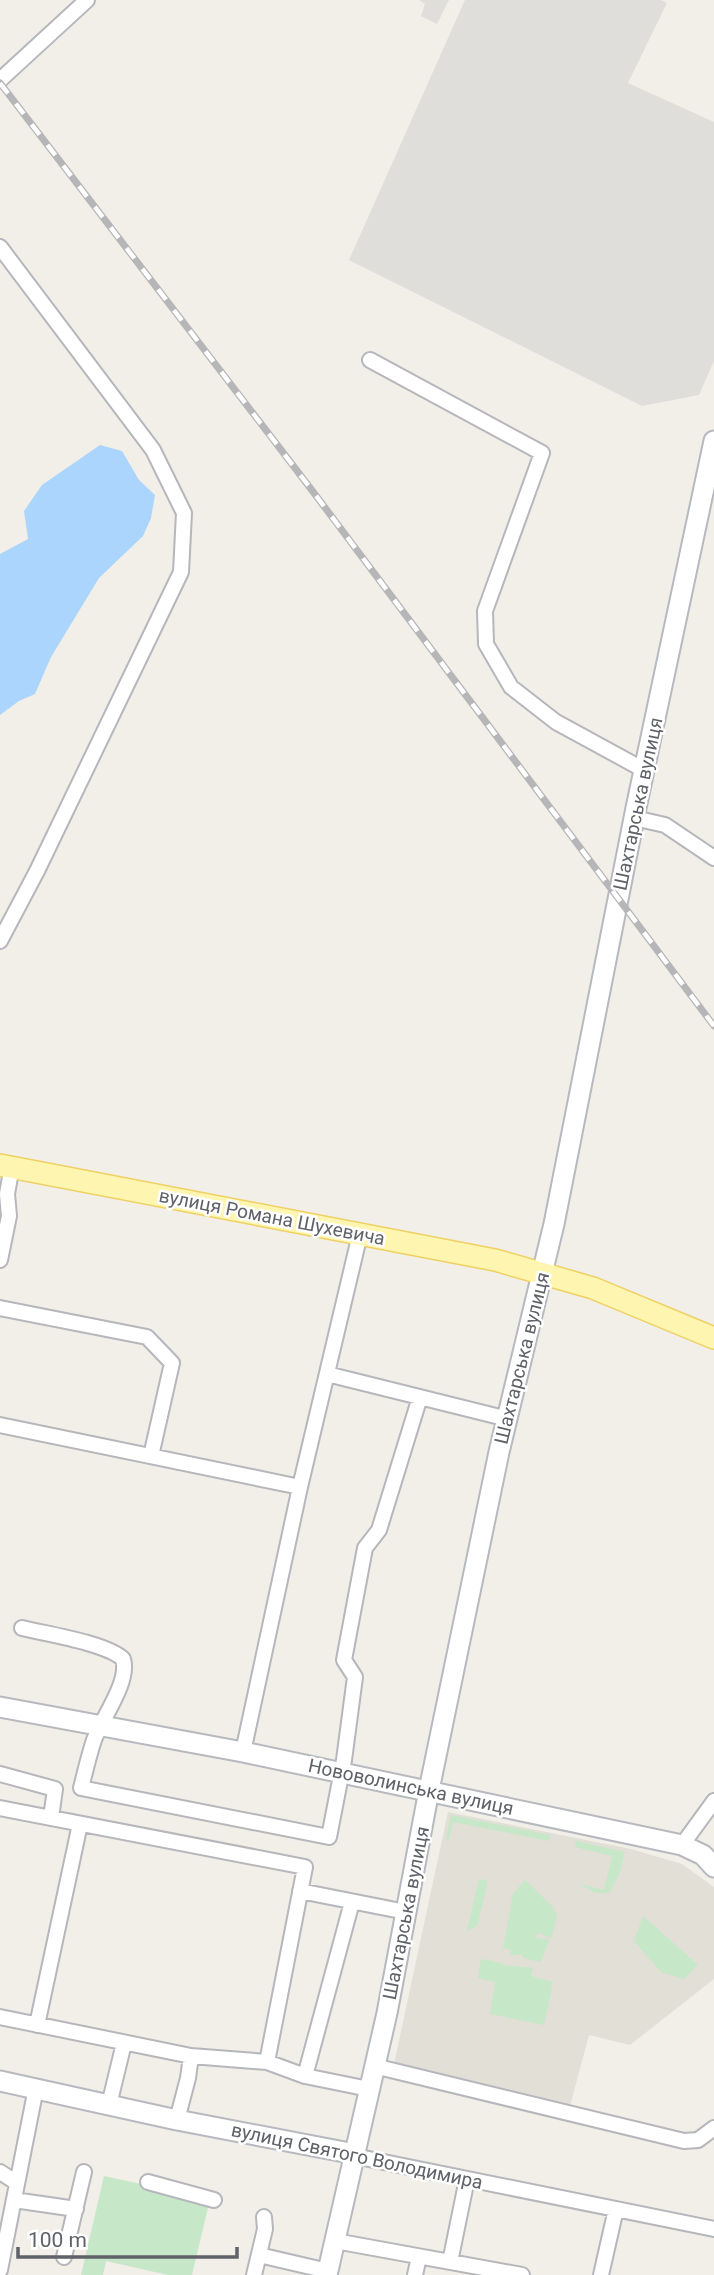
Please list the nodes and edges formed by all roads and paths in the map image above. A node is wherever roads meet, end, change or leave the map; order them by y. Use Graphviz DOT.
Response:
graph roads {
  1 [pos="87,0"];
  2 [pos="0,80"];
  3 [pos="0,247"];
  4 [pos="370,360"];
  5 [pos="714,441"];
  6 [pos="644,770"];
  7 [pos="634,818"];
  8 [pos="714,858"];
  9 [pos="0,941"];
  10 [pos="4,1166"];
  11 [pos="360,1234"];
  12 [pos="0,1260"];
  13 [pos="544,1272"];
  14 [pos="0,1308"];
  15 [pos="714,1338"];
  16 [pos="327,1374"];
  17 [pos="420,1397"];
  18 [pos="508,1419"];
  19 [pos="0,1425"];
  20 [pos="151,1456"];
  21 [pos="300,1487"];
  22 [pos="22,1628"];
  23 [pos="0,1707"];
  24 [pos="100,1726"];
  25 [pos="243,1752"];
  26 [pos="341,1773"];
  27 [pos="0,1774"];
  28 [pos="429,1790"];
  29 [pos="714,1801"];
  30 [pos="0,1808"];
  31 [pos="51,1818"];
  32 [pos="80,1824"];
  33 [pos="682,1845"];
  34 [pos="714,1867"];
  35 [pos="300,1891"];
  36 [pos="352,1902"];
  37 [pos="406,1912"];
  38 [pos="0,2017"];
  39 [pos="37,2025"];
  40 [pos="124,2043"];
  41 [pos="191,2056"];
  42 [pos="267,2062"];
  43 [pos="374,2066"];
  44 [pos="305,2076"];
  45 [pos="0,2081"];
  46 [pos="36,2088"];
  47 [pos="369,2089"];
  48 [pos="109,2105"];
  49 [pos="177,2120"];
  50 [pos="714,2129"];
  51 [pos="355,2154"];
  52 [pos="0,2172"];
  53 [pos="84,2172"];
  54 [pos="467,2179"];
  55 [pos="148,2182"];
  56 [pos="17,2183"];
  57 [pos="14,2200"];
  58 [pos="214,2200"];
  59 [pos="76,2209"];
  60 [pos="616,2210"];
  61 [pos="264,2217"];
  62 [pos="714,2228"];
  63 [pos="335,2241"];
  64 [pos="259,2255"];
  65 [pos="64,2257"];
  66 [pos="419,2257"];
  67 [pos="450,2262"];
  68 [pos="0,2270"];
  69 [pos="328,2273"];
  70 [pos="254,2275"];
  71 [pos="415,2275"];
  72 [pos="522,2275"];
  73 [pos="601,2275"];
  1 -- 2 [label="street"];
  3 -- 9 [label="street"];
  4 -- 6 [label="street"];
  5 -- 6 [label="street, Шахтарська вулиця"];
  6 -- 7 [label="street, Шахтарська вулиця"];
  7 -- 8 [label="street"];
  7 -- 13 [label="street, Шахтарська вулиця"];
  10 -- 11 [label="main road, вулиця Романа Шухевича"];
  10 -- 12 [label="street"];
  11 -- 13 [label="main road, вулиця Романа Шухевича"];
  11 -- 16 [label="street"];
  13 -- 15 [label="main road, вулиця Романа Шухевича"];
  13 -- 18 [label="street, Шахтарська вулиця"];
  14 -- 20 [label="street"];
  16 -- 17 [label="street"];
  16 -- 21 [label="street"];
  17 -- 18 [label="street"];
  17 -- 26 [label="street"];
  18 -- 28 [label="street, Шахтарська вулиця"];
  19 -- 20 [label="street"];
  20 -- 21 [label="street"];
  21 -- 25 [label="street"];
  22 -- 24 [label="street"];
  23 -- 24 [label="street, Нововолинська вулиця"];
  24 -- 25 [label="street, Нововолинська вулиця"];
  24 -- 26 [label="street"];
  25 -- 26 [label="street, Нововолинська вулиця"];
  26 -- 28 [label="street, Нововолинська вулиця"];
  27 -- 31 [label="street"];
  28 -- 33 [label="street, Нововолинська вулиця"];
  28 -- 37 [label="street, Шахтарська вулиця"];
  29 -- 33 [label="street"];
  30 -- 31 [label="street"];
  31 -- 32 [label="street"];
  32 -- 35 [label="street"];
  32 -- 39 [label="street"];
  33 -- 34 [label="street, Нововолинська вулиця"];
  35 -- 36 [label="street"];
  35 -- 42 [label="street"];
  36 -- 37 [label="street"];
  36 -- 44 [label="street"];
  37 -- 43 [label="street, Шахтарська вулиця"];
  38 -- 39 [label="street"];
  39 -- 40 [label="street"];
  40 -- 41 [label="street"];
  40 -- 48 [label="street"];
  41 -- 42 [label="street"];
  41 -- 49 [label="street"];
  42 -- 44 [label="street"];
  43 -- 47 [label="street, Шахтарська вулиця"];
  43 -- 50 [label="street"];
  44 -- 47 [label="street"];
  45 -- 46 [label="street, вулиця Святого Володимира"];
  46 -- 48 [label="street, вулиця Святого Володимира"];
  46 -- 56 [label="street"];
  47 -- 51 [label="street, Шахтарська вулиця"];
  48 -- 49 [label="street, вулиця Святого Володимира"];
  49 -- 51 [label="street, вулиця Святого Володимира"];
  51 -- 54 [label="street, вулиця Святого Володимира"];
  51 -- 63 [label="street, Шахтарська вулиця"];
  52 -- 56 [label="street"];
  53 -- 59 [label="street"];
  54 -- 60 [label="street, вулиця Святого Володимира"];
  54 -- 67 [label="street"];
  55 -- 58 [label="street"];
  56 -- 57 [label="street"];
  57 -- 59 [label="street"];
  57 -- 68 [label="street"];
  59 -- 65 [label="street"];
  60 -- 62 [label="street, вулиця Святого Володимира"];
  60 -- 73 [label="street"];
  61 -- 64 [label="street"];
  63 -- 66 [label="street"];
  63 -- 69 [label="street, Шахтарська вулиця"];
  64 -- 69 [label="street"];
  64 -- 70 [label="street"];
  66 -- 67 [label="street"];
  66 -- 71 [label="street"];
  67 -- 72 [label="street"];
}
